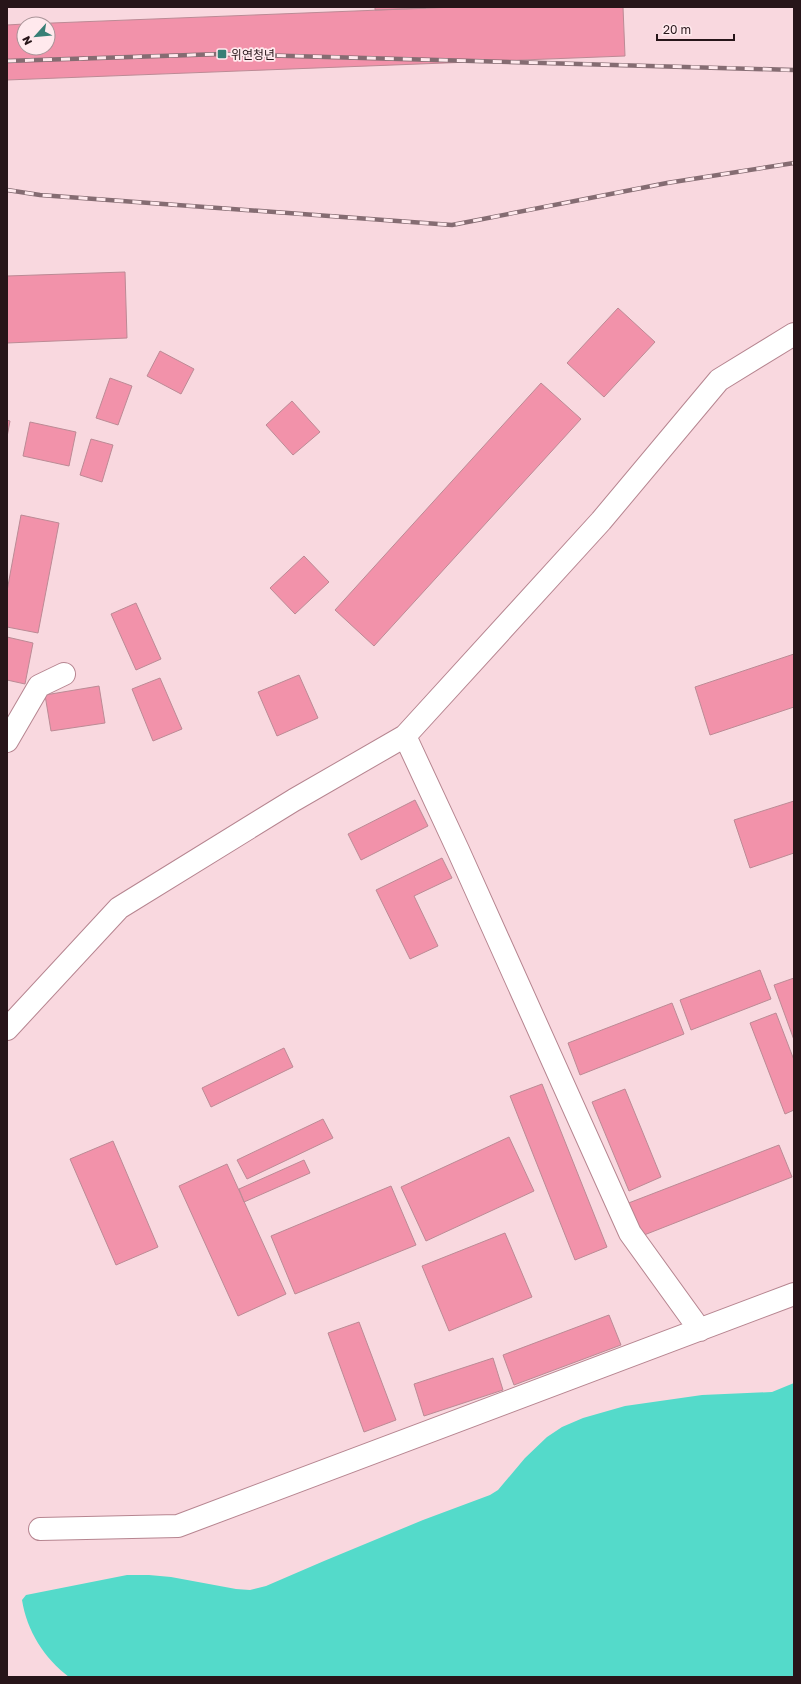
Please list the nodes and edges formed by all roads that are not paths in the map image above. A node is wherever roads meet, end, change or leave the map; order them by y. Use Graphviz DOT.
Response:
graph roads {
  1 [pos="794,334"];
  2 [pos="64,674"];
  3 [pos="405,736"];
  4 [pos="7,741"];
  5 [pos="7,1029"];
  6 [pos="794,1294"];
  7 [pos="700,1330"];
  8 [pos="40,1529"];
  1 -- 3 [label="street"];
  2 -- 4 [label="street"];
  3 -- 5 [label="street"];
  3 -- 7 [label="street"];
  6 -- 7 [label="street"];
  7 -- 8 [label="street"];
}
